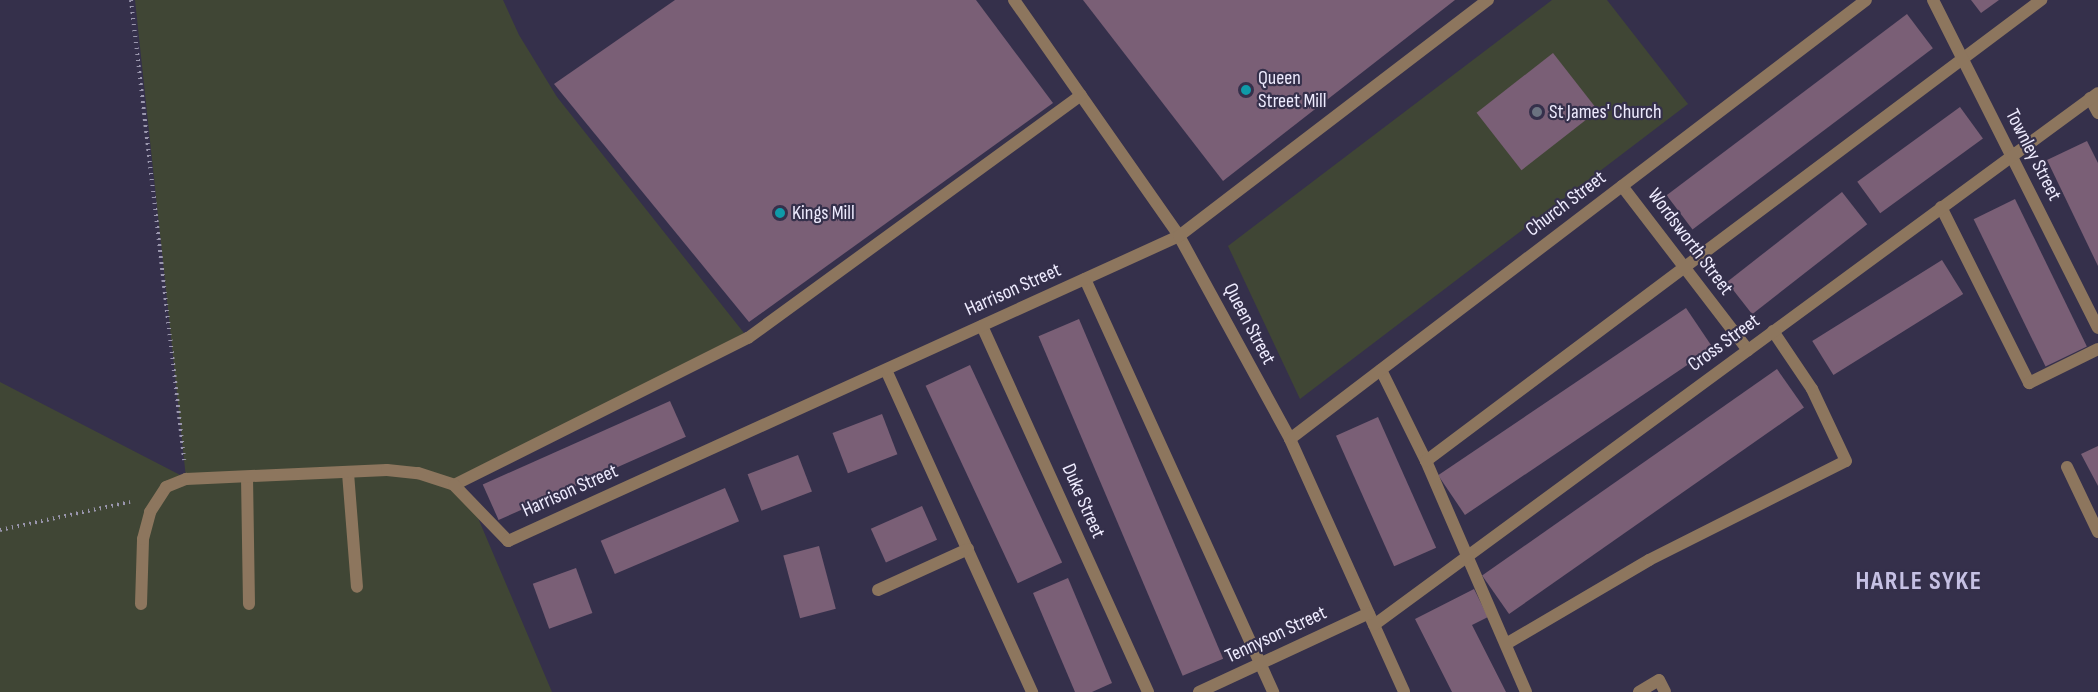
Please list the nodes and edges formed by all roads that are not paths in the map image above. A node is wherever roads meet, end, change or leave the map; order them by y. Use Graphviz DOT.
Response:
graph roads {
  1 [pos="1014,0"];
  2 [pos="1488,0"];
  3 [pos="1866,0"];
  4 [pos="1933,0"];
  5 [pos="2041,0"];
  6 [pos="1962,59"];
  7 [pos="1081,95"];
  8 [pos="2094,95"];
  9 [pos="2098,113"];
  10 [pos="2011,156"];
  11 [pos="1622,186"];
  12 [pos="1941,207"];
  13 [pos="1179,236"];
  14 [pos="1685,268"];
  15 [pos="1085,279"];
  16 [pos="982,326"];
  17 [pos="2098,328"];
  18 [pos="1773,331"];
  19 [pos="2098,349"];
  20 [pos="1748,350"];
  21 [pos="886,370"];
  22 [pos="1381,370"];
  23 [pos="1290,440"];
  24 [pos="1426,461"];
  25 [pos="2067,467"];
  26 [pos="348,473"];
  27 [pos="248,477"];
  28 [pos="454,485"];
  29 [pos="2098,532"];
  30 [pos="968,549"];
  31 [pos="1469,555"];
  32 [pos="357,587"];
  33 [pos="878,590"];
  34 [pos="141,604"];
  35 [pos="249,604"];
  36 [pos="1371,619"];
  37 [pos="1506,644"];
  38 [pos="1260,664"];
  39 [pos="1662,686"];
  40 [pos="1032,692"];
  41 [pos="1148,692"];
  42 [pos="1199,692"];
  43 [pos="1273,692"];
  44 [pos="1404,692"];
  45 [pos="1526,692"];
  46 [pos="1639,692"];
  1 -- 7 [label="street, Queen Street"];
  2 -- 13 [label="street, Harrison Street"];
  3 -- 11 [label="street, Church Street"];
  4 -- 6 [label="street, Townley Street"];
  5 -- 6 [label="street"];
  6 -- 10 [label="street, Townley Street"];
  6 -- 14 [label="street"];
  7 -- 13 [label="street, Queen Street"];
  7 -- 28 [label="street"];
  8 -- 9 [label="street"];
  8 -- 10 [label="street, Cross Street"];
  10 -- 12 [label="street, Cross Street"];
  10 -- 17 [label="street, Townley Street"];
  11 -- 14 [label="street, Wordsworth Street"];
  11 -- 22 [label="street, Church Street"];
  12 -- 18 [label="street, Cross Street"];
  12 -- 19 [label="street"];
  13 -- 15 [label="street, Harrison Street"];
  13 -- 23 [label="street, Queen Street"];
  14 -- 20 [label="street, Wordsworth Street"];
  14 -- 24 [label="street"];
  15 -- 16 [label="street, Harrison Street"];
  15 -- 38 [label="street"];
  16 -- 21 [label="street, Harrison Street"];
  16 -- 41 [label="street, Duke Street"];
  18 -- 20 [label="street, Cross Street"];
  18 -- 37 [label="street"];
  20 -- 31 [label="street, Cross Street"];
  21 -- 28 [label="street, Harrison Street"];
  21 -- 30 [label="street"];
  22 -- 23 [label="street, Church Street"];
  22 -- 24 [label="street"];
  23 -- 36 [label="street, Queen Street"];
  24 -- 31 [label="street"];
  25 -- 29 [label="street"];
  26 -- 27 [label="street"];
  26 -- 28 [label="street"];
  26 -- 32 [label="street"];
  27 -- 34 [label="street"];
  27 -- 35 [label="street"];
  30 -- 33 [label="street"];
  30 -- 40 [label="street"];
  31 -- 36 [label="street, Cross Street"];
  31 -- 37 [label="street"];
  36 -- 38 [label="street, Tennyson Street"];
  36 -- 44 [label="street, Queen Street"];
  37 -- 45 [label="street"];
  38 -- 42 [label="street, Tennyson Street"];
  38 -- 43 [label="street"];
  39 -- 46 [label="street"];
}
